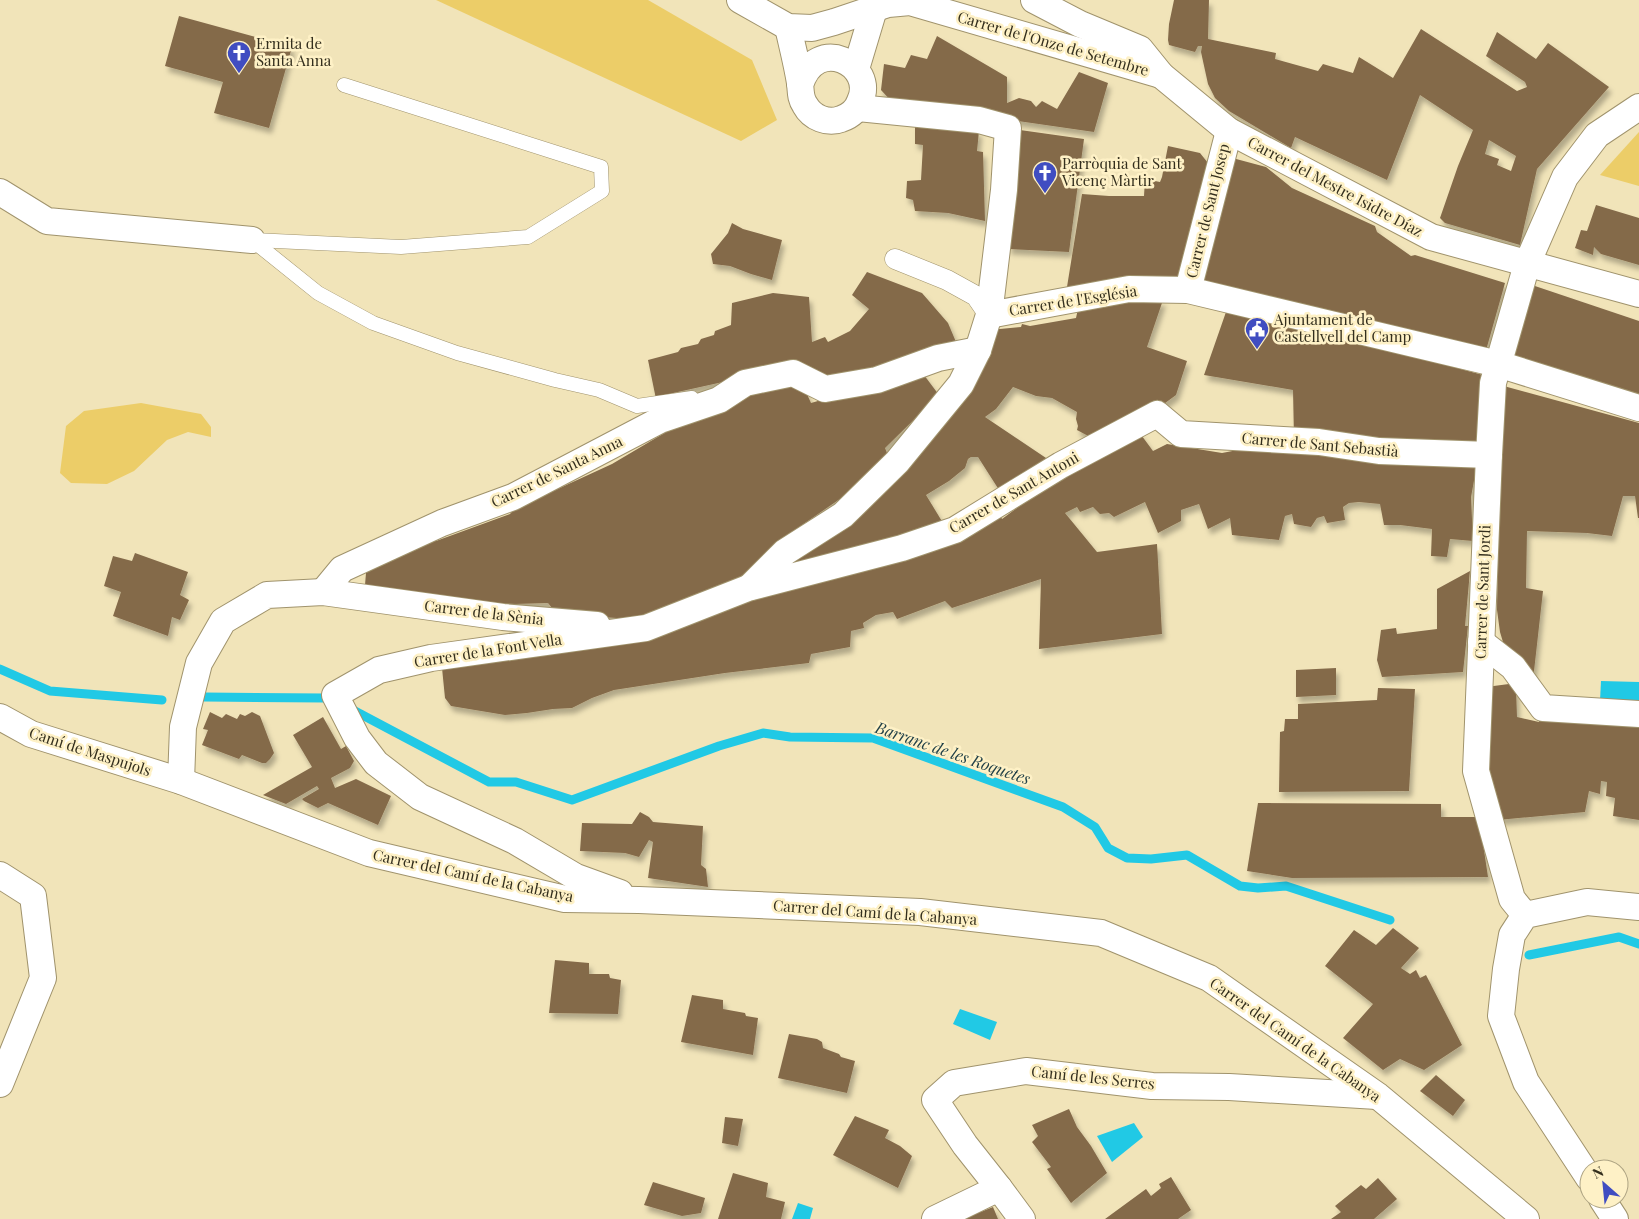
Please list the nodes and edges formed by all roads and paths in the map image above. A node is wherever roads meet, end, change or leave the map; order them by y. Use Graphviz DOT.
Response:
graph roads {
  1 [pos="740,0"];
  2 [pos="1034,0"];
  3 [pos="881,6"];
  4 [pos="788,27"];
  5 [pos="856,69"];
  6 [pos="1161,75"];
  7 [pos="344,85"];
  8 [pos="800,85"];
  9 [pos="1639,107"];
  10 [pos="858,108"];
  11 [pos="1229,131"];
  12 [pos="0,192"];
  13 [pos="252,240"];
  14 [pos="895,259"];
  15 [pos="1527,264"];
  16 [pos="1188,290"];
  17 [pos="1639,294"];
  18 [pos="989,315"];
  19 [pos="978,350"];
  20 [pos="1498,364"];
  21 [pos="735,389"];
  22 [pos="1639,408"];
  23 [pos="1157,414"];
  24 [pos="1489,455"];
  25 [pos="748,588"];
  26 [pos="323,592"];
  27 [pos="646,628"];
  28 [pos="1481,642"];
  29 [pos="1639,714"];
  30 [pos="0,717"];
  31 [pos="181,781"];
  32 [pos="0,875"];
  33 [pos="639,900"];
  34 [pos="1639,907"];
  35 [pos="1525,915"];
  36 [pos="0,1084"];
  37 [pos="1378,1096"];
  38 [pos="1579,1163"];
  39 [pos="999,1188"];
  40 [pos="935,1219"];
  41 [pos="1022,1219"];
  42 [pos="1526,1219"];
  1 -- 4 [label="street"];
  2 -- 6 [label="street"];
  3 -- 4 [label="street, Carrer de l'Onze de Setembre"];
  3 -- 5 [label="street"];
  3 -- 6 [label="street, Carrer de l'Onze de Setembre"];
  4 -- 8 [label="street"];
  5 -- 8 [label="street"];
  5 -- 10 [label="street"];
  6 -- 11 [label="street, Carrer del Mestre Isidre Díaz"];
  7 -- 13 [label="lane"];
  8 -- 10 [label="street"];
  9 -- 15 [label="street, Carrer de Sant Jordi"];
  10 -- 18 [label="street"];
  11 -- 15 [label="street, Carrer del Mestre Isidre Díaz"];
  11 -- 16 [label="street, Carrer de Sant Josep"];
  12 -- 13 [label="street"];
  13 -- 21 [label="lane"];
  14 -- 18 [label="street"];
  15 -- 17 [label="street, Carrer del Mestre Isidre Díaz"];
  15 -- 20 [label="street, Carrer de Sant Jordi"];
  16 -- 18 [label="street, Carrer de l'Església"];
  16 -- 20 [label="street, Carrer de l'Església"];
  18 -- 19 [label="street"];
  19 -- 21 [label="street, Carrer de Santa Anna"];
  19 -- 25 [label="street"];
  20 -- 22 [label="street, Carrer de l'Església"];
  20 -- 24 [label="street, Carrer de Sant Jordi"];
  21 -- 26 [label="street, Carrer de Santa Anna"];
  23 -- 24 [label="street, Carrer de Sant Sebastià"];
  23 -- 25 [label="street, Carrer de Sant Antoni"];
  24 -- 28 [label="street, Carrer de Sant Jordi"];
  25 -- 27 [label="street, Carrer de la Font Vella"];
  26 -- 27 [label="street, Carrer de la Sènia"];
  26 -- 31 [label="street"];
  27 -- 33 [label="street, Carrer de la Font Vella"];
  28 -- 29 [label="street"];
  28 -- 35 [label="street, Carrer de Sant Jordi"];
  30 -- 31 [label="street, Camí de Maspujols"];
  31 -- 33 [label="street, Carrer del Camí de la Cabanya"];
  32 -- 36 [label="street"];
  33 -- 37 [label="street, Carrer del Camí de la Cabanya"];
  34 -- 35 [label="street"];
  35 -- 38 [label="street"];
  37 -- 39 [label="street, Camí de les Serres"];
  37 -- 42 [label="street, Carrer del Camí de la Cabanya"];
  39 -- 40 [label="street"];
  39 -- 41 [label="street"];
}
